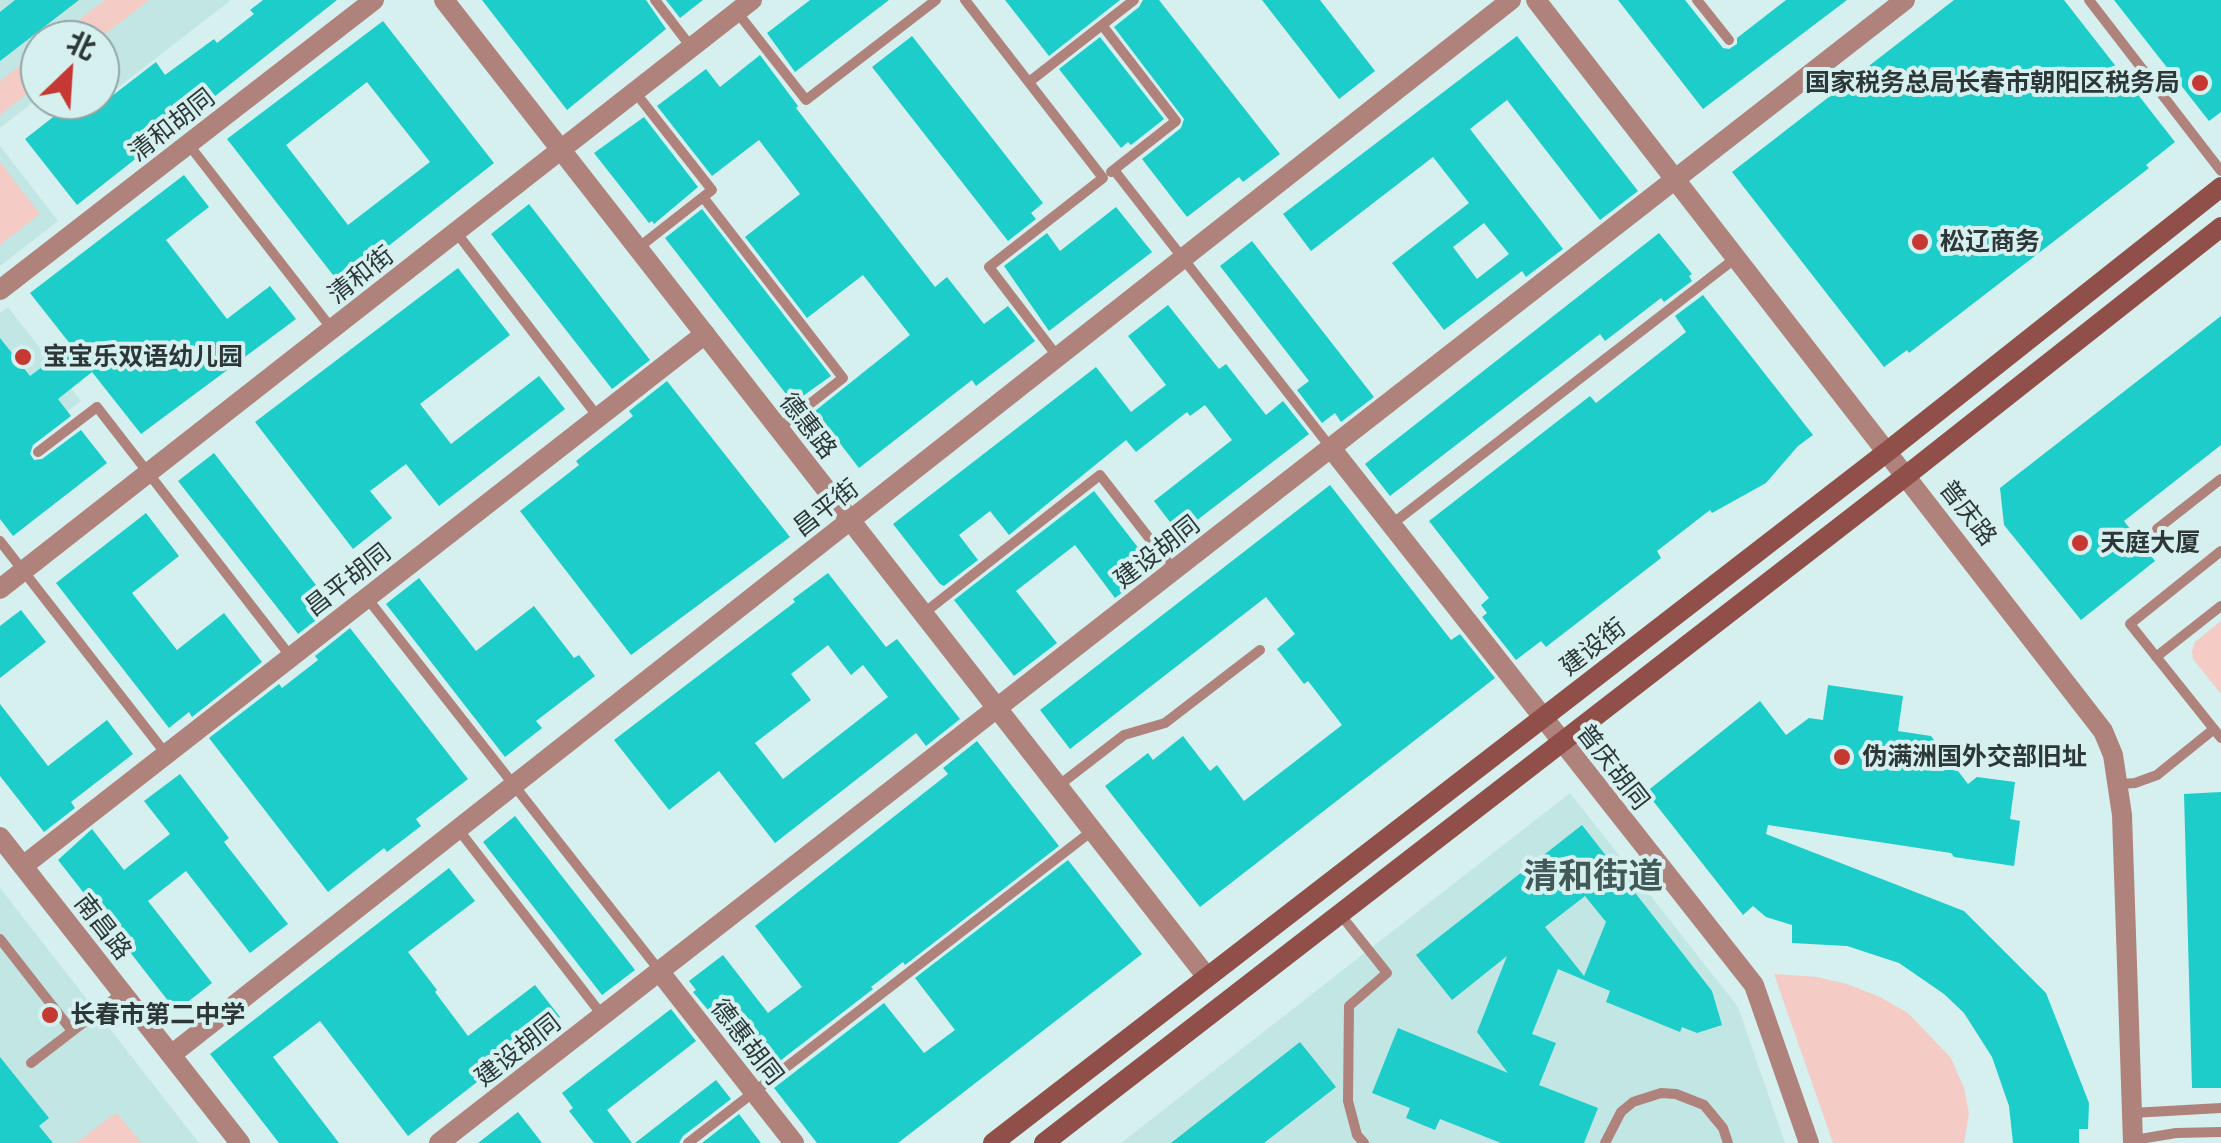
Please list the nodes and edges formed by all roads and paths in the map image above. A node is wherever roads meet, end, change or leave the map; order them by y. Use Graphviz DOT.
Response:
graph roads {
  1 [pos="374,0"];
  2 [pos="444,0"];
  3 [pos="655,0"];
  4 [pos="936,0"];
  5 [pos="965,0"];
  6 [pos="1134,0"];
  7 [pos="1511,0"];
  8 [pos="1536,0"];
  9 [pos="1697,0"];
  10 [pos="1905,0"];
  11 [pos="2088,0"];
  12 [pos="745,6"];
  13 [pos="1102,25"];
  14 [pos="1729,40"];
  15 [pos="692,48"];
  16 [pos="1029,82"];
  17 [pos="635,92"];
  18 [pos="188,144"];
  19 [pos="561,150"];
  20 [pos="1114,170"];
  21 [pos="2221,170"];
  22 [pos="1104,178"];
  23 [pos="1676,178"];
  24 [pos="2221,187"];
  25 [pos="703,197"];
  26 [pos="2221,227"];
  27 [pos="456,232"];
  28 [pos="638,248"];
  29 [pos="1737,257"];
  30 [pos="1184,258"];
  31 [pos="0,290"];
  32 [pos="332,330"];
  33 [pos="704,334"];
  34 [pos="1058,357"];
  35 [pos="598,417"];
  36 [pos="778,428"];
  37 [pos="1331,448"];
  38 [pos="1888,451"];
  39 [pos="38,452"];
  40 [pos="148,473"];
  41 [pos="1907,475"];
  42 [pos="2221,480"];
  43 [pos="850,520"];
  44 [pos="1391,525"];
  45 [pos="2158,530"];
  46 [pos="0,541"];
  47 [pos="2221,551"];
  48 [pos="1174,570"];
  49 [pos="23,571"];
  50 [pos="0,590"];
  51 [pos="366,598"];
  52 [pos="2221,606"];
  53 [pos="923,614"];
  54 [pos="1260,650"];
  55 [pos="291,657"];
  56 [pos="2156,658"];
  57 [pos="997,708"];
  58 [pos="1543,718"];
  59 [pos="2218,734"];
  60 [pos="1562,742"];
  61 [pos="166,754"];
  62 [pos="2120,784"];
  63 [pos="514,785"];
  64 [pos="1058,786"];
  65 [pos="458,829"];
  66 [pos="1092,830"];
  67 [pos="0,837"];
  68 [pos="23,866"];
  69 [pos="1340,914"];
  70 [pos="0,938"];
  71 [pos="660,971"];
  72 [pos="1207,977"];
  73 [pos="122,993"];
  74 [pos="602,1016"];
  75 [pos="72,1031"];
  76 [pos="171,1055"];
  77 [pos="31,1063"];
  78 [pos="754,1092"];
  79 [pos="2221,1108"];
  80 [pos="2132,1113"];
  81 [pos="2221,1132"];
  82 [pos="2138,1142"];
  83 [pos="240,1143"];
  84 [pos="439,1143"];
  85 [pos="688,1143"];
  86 [pos="794,1143"];
  87 [pos="992,1143"];
  88 [pos="1044,1143"];
  89 [pos="1364,1143"];
  90 [pos="1605,1143"];
  91 [pos="1728,1143"];
  92 [pos="1808,1143"];
  1 -- 18 [label="street, 清和胡同"];
  2 -- 19 [label="street, 德惠路"];
  3 -- 15 [label="lane"];
  4 -- 12 [label="lane"];
  5 -- 16 [label="lane"];
  6 -- 13 [label="lane"];
  7 -- 30 [label="street, 昌平街"];
  8 -- 23 [label="street, 普庆路"];
  9 -- 14 [label="lane"];
  10 -- 23 [label="street, 建设胡同"];
  11 -- 21 [label="lane"];
  12 -- 15 [label="street, 清和街"];
  13 -- 16 [label="lane"];
  13 -- 20 [label="lane"];
  15 -- 17 [label="street, 清和街"];
  16 -- 22 [label="lane"];
  17 -- 19 [label="street, 清和街"];
  17 -- 25 [label="lane"];
  18 -- 31 [label="street, 清和胡同"];
  18 -- 32 [label="lane"];
  19 -- 27 [label="street, 清和街"];
  19 -- 28 [label="street, 德惠路"];
  20 -- 22 [label="lane"];
  20 -- 30 [label="lane"];
  22 -- 34 [label="lane"];
  23 -- 29 [label="street, 普庆路"];
  23 -- 37 [label="street, 建设胡同"];
  24 -- 38 [label="main road, 建设街"];
  25 -- 28 [label="lane"];
  25 -- 36 [label="lane"];
  26 -- 41 [label="main road"];
  27 -- 32 [label="street, 清和街"];
  27 -- 35 [label="lane"];
  28 -- 33 [label="street, 德惠路"];
  29 -- 38 [label="street, 普庆路"];
  29 -- 44 [label="lane"];
  30 -- 34 [label="street, 昌平街"];
  30 -- 37 [label="lane"];
  32 -- 40 [label="street, 清和街"];
  33 -- 35 [label="street, 昌平胡同"];
  33 -- 36 [label="street, 德惠路"];
  34 -- 43 [label="street, 昌平街"];
  35 -- 51 [label="street, 昌平胡同"];
  36 -- 43 [label="street, 德惠路"];
  37 -- 44 [label="street, 普庆胡同"];
  37 -- 48 [label="street, 建设胡同"];
  38 -- 41 [label="street, 普庆路"];
  38 -- 58 [label="main road, 建设街"];
  39 -- 40 [label="lane"];
  40 -- 49 [label="street, 清和街"];
  40 -- 55 [label="lane"];
  41 -- 60 [label="main road"];
  41 -- 62 [label="street, 普庆路"];
  42 -- 45 [label="lane"];
  43 -- 53 [label="street, 德惠路"];
  43 -- 63 [label="street, 昌平街"];
  44 -- 58 [label="street, 普庆胡同"];
  46 -- 49 [label="lane"];
  47 -- 56 [label="lane"];
  48 -- 53 [label="lane"];
  48 -- 57 [label="street, 建设胡同"];
  49 -- 50 [label="street, 清和街"];
  49 -- 61 [label="lane"];
  51 -- 55 [label="street, 昌平胡同"];
  51 -- 63 [label="lane"];
  52 -- 56 [label="lane"];
  53 -- 57 [label="street, 德惠路"];
  54 -- 64 [label="lane"];
  55 -- 61 [label="street, 昌平胡同"];
  56 -- 59 [label="lane"];
  57 -- 64 [label="street, 德惠路"];
  57 -- 71 [label="street, 建设胡同"];
  58 -- 60 [label="street, 普庆胡同"];
  58 -- 72 [label="main road, 建设街"];
  59 -- 62 [label="lane"];
  60 -- 69 [label="main road"];
  60 -- 92 [label="street, 普庆胡同"];
  61 -- 68 [label="street, 昌平胡同"];
  62 -- 80 [label="street, 普庆路"];
  63 -- 65 [label="street, 昌平街"];
  63 -- 71 [label="lane"];
  64 -- 66 [label="street, 德惠路"];
  65 -- 74 [label="lane"];
  65 -- 76 [label="street, 昌平街"];
  66 -- 72 [label="street, 德惠路"];
  66 -- 78 [label="lane"];
  67 -- 68 [label="street, 南昌路"];
  68 -- 73 [label="street, 南昌路"];
  69 -- 88 [label="main road"];
  69 -- 89 [label="lane"];
  70 -- 75 [label="lane"];
  71 -- 74 [label="street, 建设胡同"];
  71 -- 78 [label="street, 德惠胡同"];
  72 -- 87 [label="main road, 建设街"];
  73 -- 75 [label="lane"];
  73 -- 76 [label="street, 南昌路"];
  74 -- 84 [label="street, 建设胡同"];
  75 -- 77 [label="lane"];
  76 -- 83 [label="street, 南昌路"];
  78 -- 85 [label="lane"];
  78 -- 86 [label="street, 德惠胡同"];
  79 -- 80 [label="lane"];
  80 -- 82 [label="street, 普庆路"];
  81 -- 82 [label="lane"];
  90 -- 91 [label="lane"];
}
